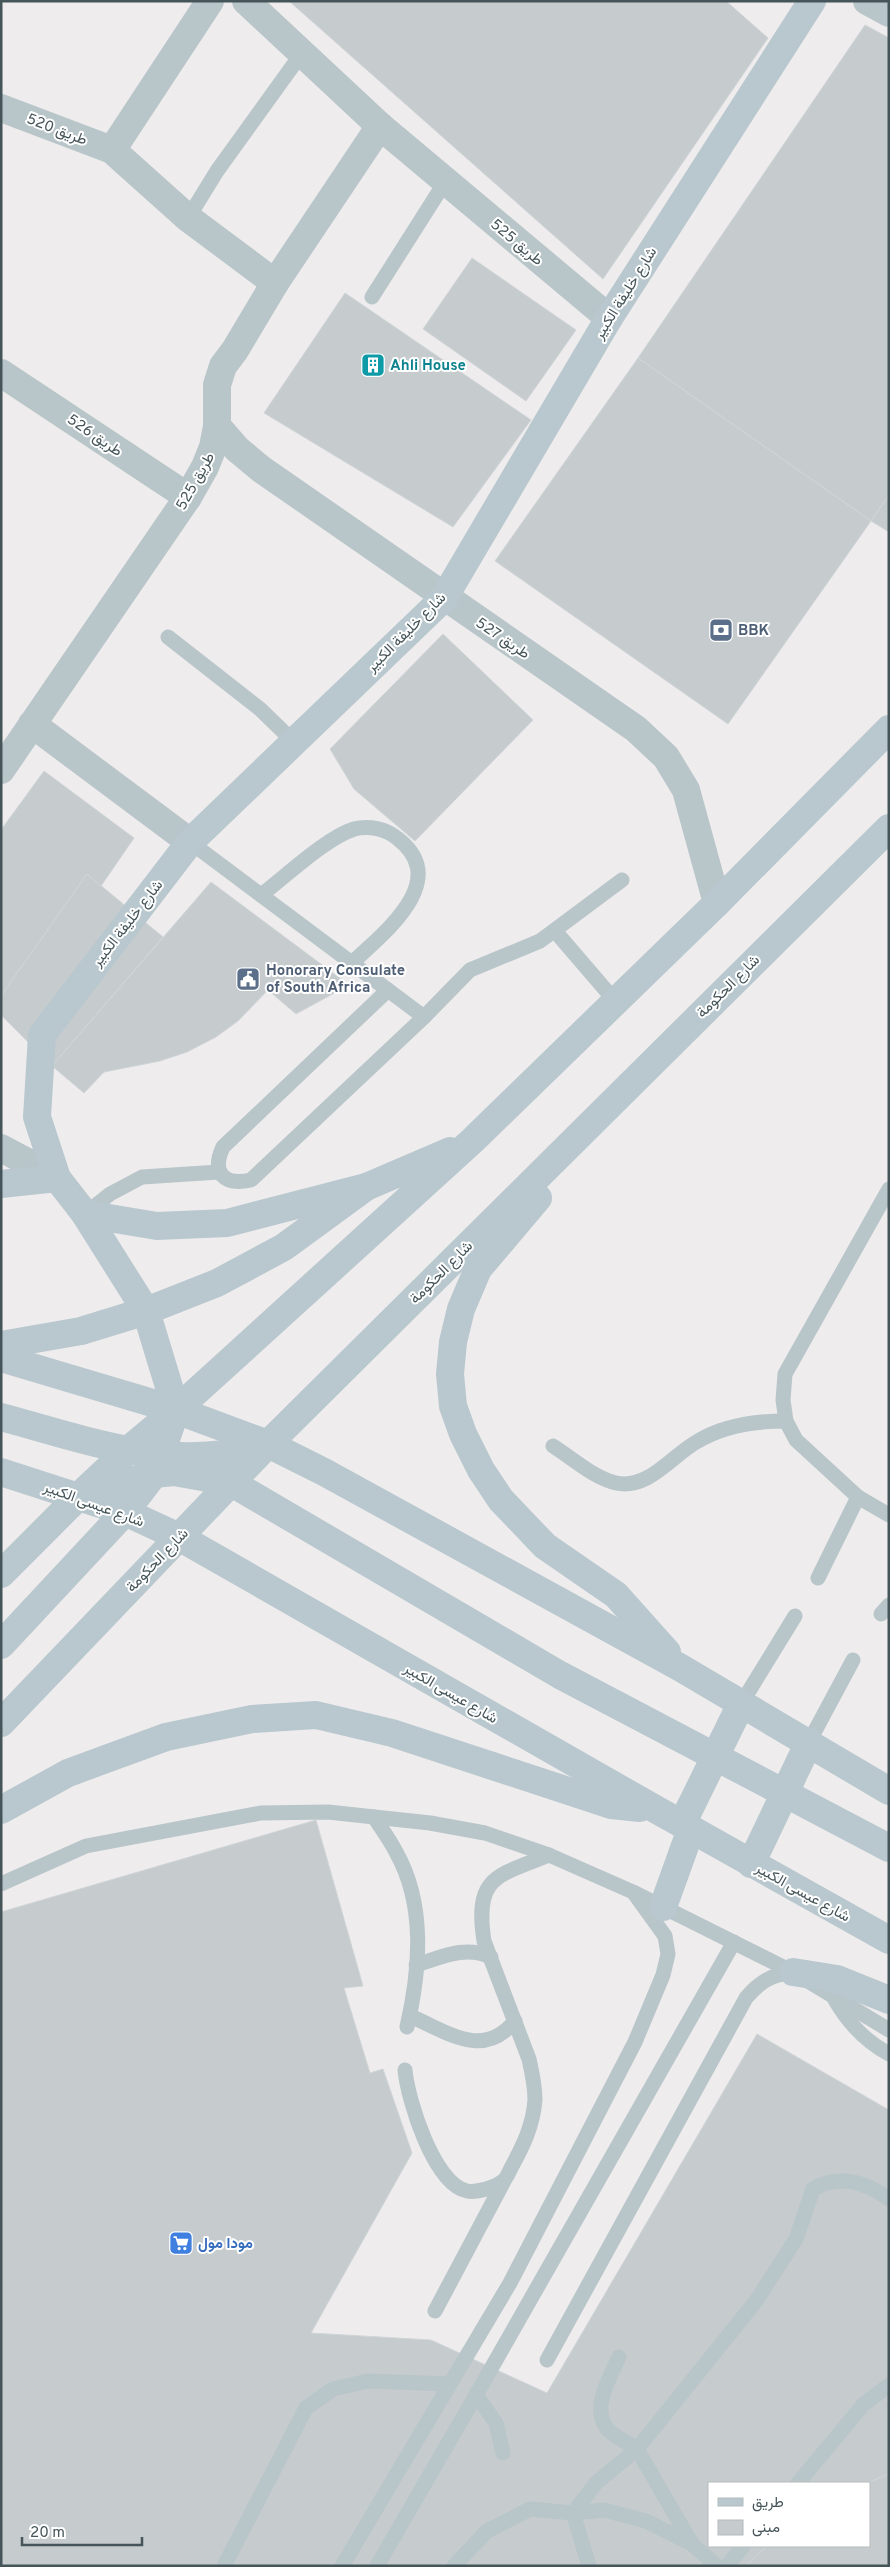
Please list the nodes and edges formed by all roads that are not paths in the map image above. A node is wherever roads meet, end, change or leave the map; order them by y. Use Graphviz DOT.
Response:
graph roads {
  1 [pos="210,1"];
  2 [pos="246,1"];
  3 [pos="812,1"];
  4 [pos="867,1"];
  5 [pos="889,13"];
  6 [pos="302,53"];
  7 [pos="1,108"];
  8 [pos="380,126"];
  9 [pos="112,150"];
  10 [pos="446,182"];
  11 [pos="188,218"];
  12 [pos="275,283"];
  13 [pos="372,297"];
  14 [pos="609,318"];
  15 [pos="1,373"];
  16 [pos="217,426"];
  17 [pos="188,497"];
  18 [pos="444,598"];
  19 [pos="168,637"];
  20 [pos="32,724"];
  21 [pos="889,729"];
  22 [pos="294,742"];
  23 [pos="1,770"];
  24 [pos="889,828"];
  25 [pos="190,842"];
  26 [pos="622,880"];
  27 [pos="261,895"];
  28 [pos="718,903"];
  29 [pos="555,931"];
  30 [pos="352,963"];
  31 [pos="388,990"];
  32 [pos="616,1002"];
  33 [pos="424,1017"];
  34 [pos="664,1050"];
  35 [pos="472,1141"];
  36 [pos="1,1148"];
  37 [pos="219,1172"];
  38 [pos="1,1174"];
  39 [pos="57,1178"];
  40 [pos="1,1184"];
  41 [pos="366,1187"];
  42 [pos="889,1189"];
  43 [pos="85,1214"];
  44 [pos="146,1311"];
  45 [pos="1,1345"];
  46 [pos="1,1358"];
  47 [pos="176,1410"];
  48 [pos="1,1417"];
  49 [pos="786,1421"];
  50 [pos="268,1444"];
  51 [pos="554,1446"];
  52 [pos="127,1451"];
  53 [pos="157,1465"];
  54 [pos="1,1472"];
  55 [pos="230,1482"];
  56 [pos="78,1497"];
  57 [pos="858,1497"];
  58 [pos="125,1512"];
  59 [pos="889,1514"];
  60 [pos="179,1537"];
  61 [pos="1,1574"];
  62 [pos="818,1578"];
  63 [pos="795,1616"];
  64 [pos="1,1645"];
  65 [pos="853,1660"];
  66 [pos="681,1668"];
  67 [pos="741,1704"];
  68 [pos="1,1723"];
  69 [pos="809,1742"];
  70 [pos="715,1757"];
  71 [pos="889,1791"];
  72 [pos="784,1793"];
  73 [pos="1,1810"];
  74 [pos="657,1810"];
  75 [pos="374,1817"];
  76 [pos="686,1827"];
  77 [pos="889,1848"];
  78 [pos="549,1855"];
  79 [pos="751,1864"];
  80 [pos="1,1884"];
  81 [pos="633,1892"];
  82 [pos="663,1906"];
  83 [pos="889,1940"];
  84 [pos="734,1942"];
  85 [pos="490,1957"];
  86 [pos="416,1965"];
  87 [pos="793,1972"];
  88 [pos="834,1999"];
  89 [pos="889,2000"];
  90 [pos="515,2021"];
  91 [pos="889,2030"];
  92 [pos="889,2054"];
  93 [pos="405,2070"];
  94 [pos="504,2180"];
  95 [pos="889,2199"];
  96 [pos="435,2311"];
  97 [pos="618,2357"];
  98 [pos="547,2360"];
  99 [pos="449,2384"];
  100 [pos="889,2385"];
  101 [pos="476,2396"];
  102 [pos="637,2449"];
  103 [pos="503,2453"];
  104 [pos="799,2482"];
  105 [pos="573,2513"];
  106 [pos="692,2544"];
  107 [pos="742,2547"];
  108 [pos="224,2566"];
  109 [pos="342,2566"];
  110 [pos="377,2566"];
  111 [pos="454,2566"];
  112 [pos="590,2566"];
  113 [pos="716,2566"];
  114 [pos="727,2566"];
  1 -- 9 [label="street"];
  2 -- 6 [label="street, طريق 525"];
  3 -- 14 [label="main road, شارع خليفة الكبير"];
  4 -- 5 [label="street"];
  6 -- 8 [label="street, طريق 525"];
  6 -- 11 [label="lane"];
  7 -- 9 [label="street, طريق 520"];
  8 -- 10 [label="street, طريق 525"];
  8 -- 12 [label="street, طريق 525"];
  9 -- 11 [label="street"];
  10 -- 13 [label="lane"];
  10 -- 14 [label="street, طريق 525"];
  11 -- 12 [label="street"];
  12 -- 16 [label="street, طريق 525"];
  14 -- 18 [label="main road, شارع خليفة الكبير"];
  15 -- 17 [label="street, طريق 526"];
  16 -- 17 [label="street, طريق 525"];
  16 -- 18 [label="street, طريق 527"];
  17 -- 20 [label="street, طريق 525"];
  18 -- 22 [label="main road, شارع خليفة الكبير"];
  18 -- 28 [label="street, طريق 527"];
  19 -- 22 [label="lane"];
  20 -- 23 [label="street, طريق 525"];
  20 -- 25 [label="street"];
  21 -- 28 [label="main road"];
  22 -- 25 [label="main road, شارع خليفة الكبير"];
  24 -- 34 [label="main road, شارع الحكومة"];
  25 -- 27 [label="lane"];
  25 -- 39 [label="main road, شارع خليفة الكبير"];
  26 -- 29 [label="lane"];
  27 -- 30 [label="lane"];
  27 -- 30 [label="lane"];
  28 -- 32 [label="main road"];
  29 -- 32 [label="lane"];
  29 -- 33 [label="lane"];
  30 -- 31 [label="lane"];
  31 -- 33 [label="lane"];
  31 -- 37 [label="lane"];
  32 -- 35 [label="main road"];
  33 -- 37 [label="lane"];
  34 -- 50 [label="main road, شارع الحكومة"];
  34 -- 66 [label="main road"];
  35 -- 41 [label="main road"];
  35 -- 47 [label="main road"];
  36 -- 39 [label="street"];
  37 -- 43 [label="lane"];
  38 -- 39 [label="main road"];
  39 -- 40 [label="main road"];
  39 -- 43 [label="main road, شارع خليفة الكبير"];
  41 -- 43 [label="main road"];
  41 -- 44 [label="main road"];
  42 -- 49 [label="lane"];
  43 -- 44 [label="main road, شارع خليفة الكبير"];
  44 -- 45 [label="main road"];
  44 -- 47 [label="main road, شارع خليفة الكبير"];
  46 -- 47 [label="main road"];
  47 -- 50 [label="main road"];
  47 -- 52 [label="main road"];
  47 -- 53 [label="main road"];
  48 -- 52 [label="main road"];
  49 -- 51 [label="lane"];
  49 -- 57 [label="lane"];
  50 -- 53 [label="main road"];
  50 -- 55 [label="main road, شارع الحكومة"];
  50 -- 66 [label="main road"];
  52 -- 53 [label="main road"];
  52 -- 56 [label="main road"];
  53 -- 55 [label="main road"];
  53 -- 56 [label="main road"];
  53 -- 58 [label="main road"];
  54 -- 56 [label="main road, شارع عيسى الكبير"];
  55 -- 60 [label="main road, شارع الحكومة"];
  55 -- 70 [label="main road"];
  56 -- 58 [label="main road, شارع عيسى الكبير"];
  56 -- 61 [label="main road"];
  57 -- 59 [label="lane"];
  57 -- 62 [label="lane"];
  58 -- 60 [label="main road, شارع عيسى الكبير"];
  58 -- 64 [label="main road"];
  60 -- 68 [label="main road, شارع الحكومة"];
  60 -- 74 [label="main road, شارع عيسى الكبير"];
  63 -- 67 [label="lane"];
  65 -- 69 [label="lane"];
  66 -- 67 [label="main road"];
  67 -- 69 [label="main road"];
  67 -- 70 [label="main road"];
  69 -- 71 [label="main road"];
  69 -- 72 [label="main road"];
  70 -- 72 [label="main road"];
  70 -- 76 [label="main road"];
  72 -- 77 [label="main road"];
  72 -- 79 [label="main road"];
  73 -- 74 [label="main road"];
  74 -- 76 [label="main road, شارع عيسى الكبير"];
  75 -- 78 [label="lane"];
  75 -- 80 [label="lane"];
  75 -- 86 [label="lane"];
  76 -- 79 [label="main road, شارع عيسى الكبير"];
  76 -- 82 [label="main road"];
  78 -- 81 [label="lane"];
  78 -- 85 [label="lane"];
  79 -- 83 [label="main road, شارع عيسى الكبير"];
  81 -- 82 [label="lane"];
  81 -- 99 [label="lane"];
  82 -- 84 [label="lane"];
  84 -- 87 [label="lane"];
  84 -- 101 [label="lane"];
  85 -- 86 [label="lane"];
  85 -- 90 [label="lane"];
  86 -- 90 [label="lane"];
  87 -- 88 [label="lane"];
  87 -- 89 [label="main road"];
  87 -- 98 [label="lane"];
  88 -- 91 [label="lane"];
  88 -- 92 [label="lane"];
  90 -- 94 [label="lane"];
  93 -- 94 [label="lane"];
  94 -- 96 [label="lane"];
  95 -- 102 [label="lane"];
  97 -- 102 [label="lane"];
  99 -- 108 [label="lane"];
  99 -- 109 [label="lane"];
  100 -- 104 [label="lane"];
  101 -- 103 [label="lane"];
  101 -- 110 [label="lane"];
  102 -- 105 [label="lane"];
  102 -- 106 [label="lane"];
  105 -- 106 [label="lane"];
  105 -- 111 [label="lane"];
  105 -- 112 [label="lane"];
  106 -- 113 [label="lane"];
  107 -- 114 [label="lane"];
}
